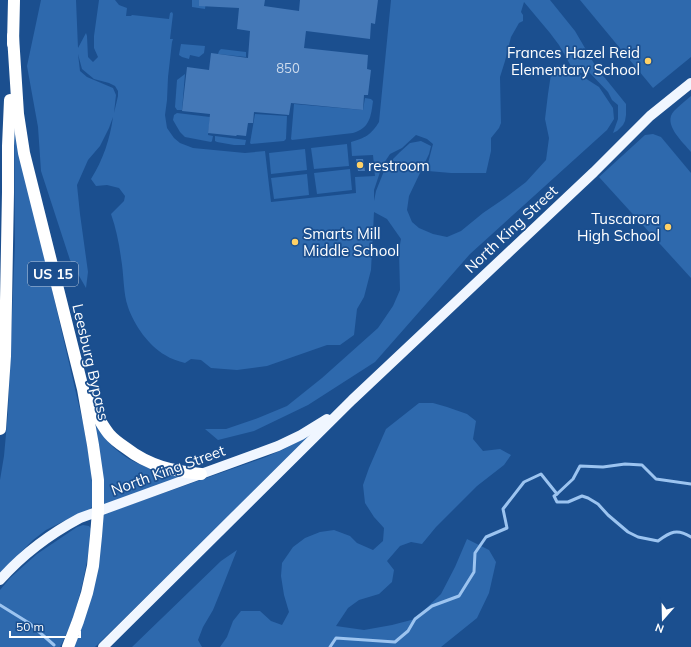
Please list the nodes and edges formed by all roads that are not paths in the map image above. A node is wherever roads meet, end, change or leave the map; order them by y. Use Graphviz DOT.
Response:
graph roads {
  1 [pos="14,0"];
  2 [pos="13,36"];
  3 [pos="691,83"];
  4 [pos="83,389"];
  5 [pos="352,400"];
  6 [pos="0,429"];
  7 [pos="201,474"];
  8 [pos="98,511"];
  9 [pos="0,580"];
  10 [pos="68,647"];
  11 [pos="103,647"];
  1 -- 2 [label="highway, Leesburg Bypass / US 15"];
  2 -- 4 [label="highway, Leesburg Bypass / US 15"];
  2 -- 6 [label="highway, Leesburg Bypass / US 15"];
  3 -- 5 [label="main road, North King Street"];
  4 -- 7 [label="highway"];
  4 -- 8 [label="highway, Leesburg Bypass / US 15"];
  5 -- 7 [label="main road, North King Street"];
  5 -- 11 [label="main road, North King Street"];
  7 -- 8 [label="main road, North King Street"];
  8 -- 9 [label="main road, North King Street"];
  8 -- 10 [label="highway, Leesburg Bypass / US 15"];
}
